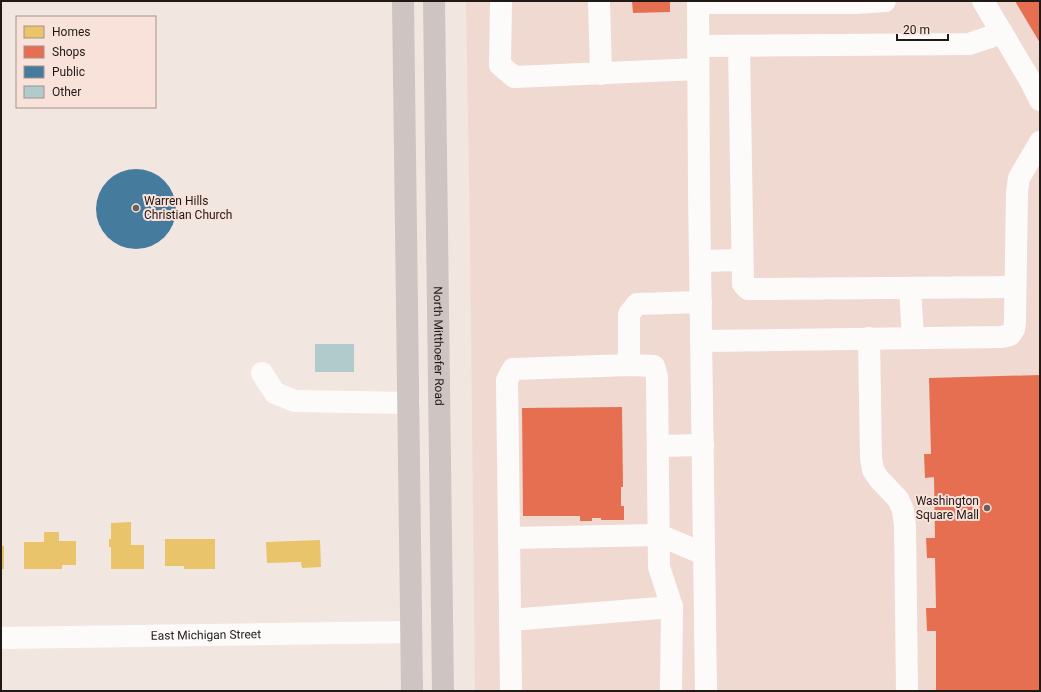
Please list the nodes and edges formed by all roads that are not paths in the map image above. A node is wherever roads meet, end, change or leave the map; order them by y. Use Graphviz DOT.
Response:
graph roads {
  1 [pos="403,1"];
  2 [pos="434,1"];
  3 [pos="501,1"];
  4 [pos="599,1"];
  5 [pos="885,1"];
  6 [pos="983,1"];
  7 [pos="698,2"];
  8 [pos="1002,33"];
  9 [pos="698,46"];
  10 [pos="740,46"];
  11 [pos="698,69"];
  12 [pos="601,74"];
  13 [pos="1040,100"];
  14 [pos="1040,142"];
  15 [pos="742,260"];
  16 [pos="700,261"];
  17 [pos="1015,287"];
  18 [pos="910,288"];
  19 [pos="701,302"];
  20 [pos="869,338"];
  21 [pos="913,338"];
  22 [pos="701,341"];
  23 [pos="629,365"];
  24 [pos="262,373"];
  25 [pos="409,403"];
  26 [pos="703,445"];
  27 [pos="658,446"];
  28 [pos="659,535"];
  29 [pos="509,538"];
  30 [pos="704,554"];
  31 [pos="672,607"];
  32 [pos="510,620"];
  33 [pos="411,632"];
  34 [pos="1,638"];
  35 [pos="412,691"];
  36 [pos="443,691"];
  37 [pos="511,691"];
  38 [pos="671,691"];
  39 [pos="706,691"];
  40 [pos="907,691"];
  1 -- 25 [label="main road"];
  2 -- 36 [label="main road, North Mitthoefer Road"];
  3 -- 12 [label="street"];
  4 -- 12 [label="street"];
  5 -- 7 [label="street"];
  6 -- 8 [label="street"];
  7 -- 9 [label="street"];
  8 -- 10 [label="street"];
  8 -- 13 [label="street"];
  9 -- 10 [label="street"];
  9 -- 11 [label="street"];
  10 -- 15 [label="street"];
  11 -- 12 [label="street"];
  11 -- 16 [label="street"];
  14 -- 17 [label="street"];
  15 -- 16 [label="street"];
  15 -- 18 [label="street"];
  16 -- 19 [label="street"];
  17 -- 18 [label="street"];
  17 -- 21 [label="street"];
  18 -- 21 [label="street"];
  19 -- 22 [label="street"];
  19 -- 23 [label="street"];
  20 -- 21 [label="street"];
  20 -- 22 [label="street"];
  20 -- 40 [label="street"];
  22 -- 26 [label="street"];
  23 -- 27 [label="street"];
  23 -- 29 [label="street"];
  24 -- 25 [label="street"];
  25 -- 33 [label="main road"];
  26 -- 27 [label="street"];
  26 -- 30 [label="street"];
  27 -- 28 [label="street"];
  28 -- 29 [label="street"];
  28 -- 30 [label="street"];
  28 -- 31 [label="street"];
  29 -- 32 [label="street"];
  30 -- 39 [label="street"];
  31 -- 32 [label="street"];
  31 -- 38 [label="street"];
  32 -- 37 [label="street"];
  33 -- 34 [label="street, East Michigan Street"];
  33 -- 35 [label="main road"];
}
